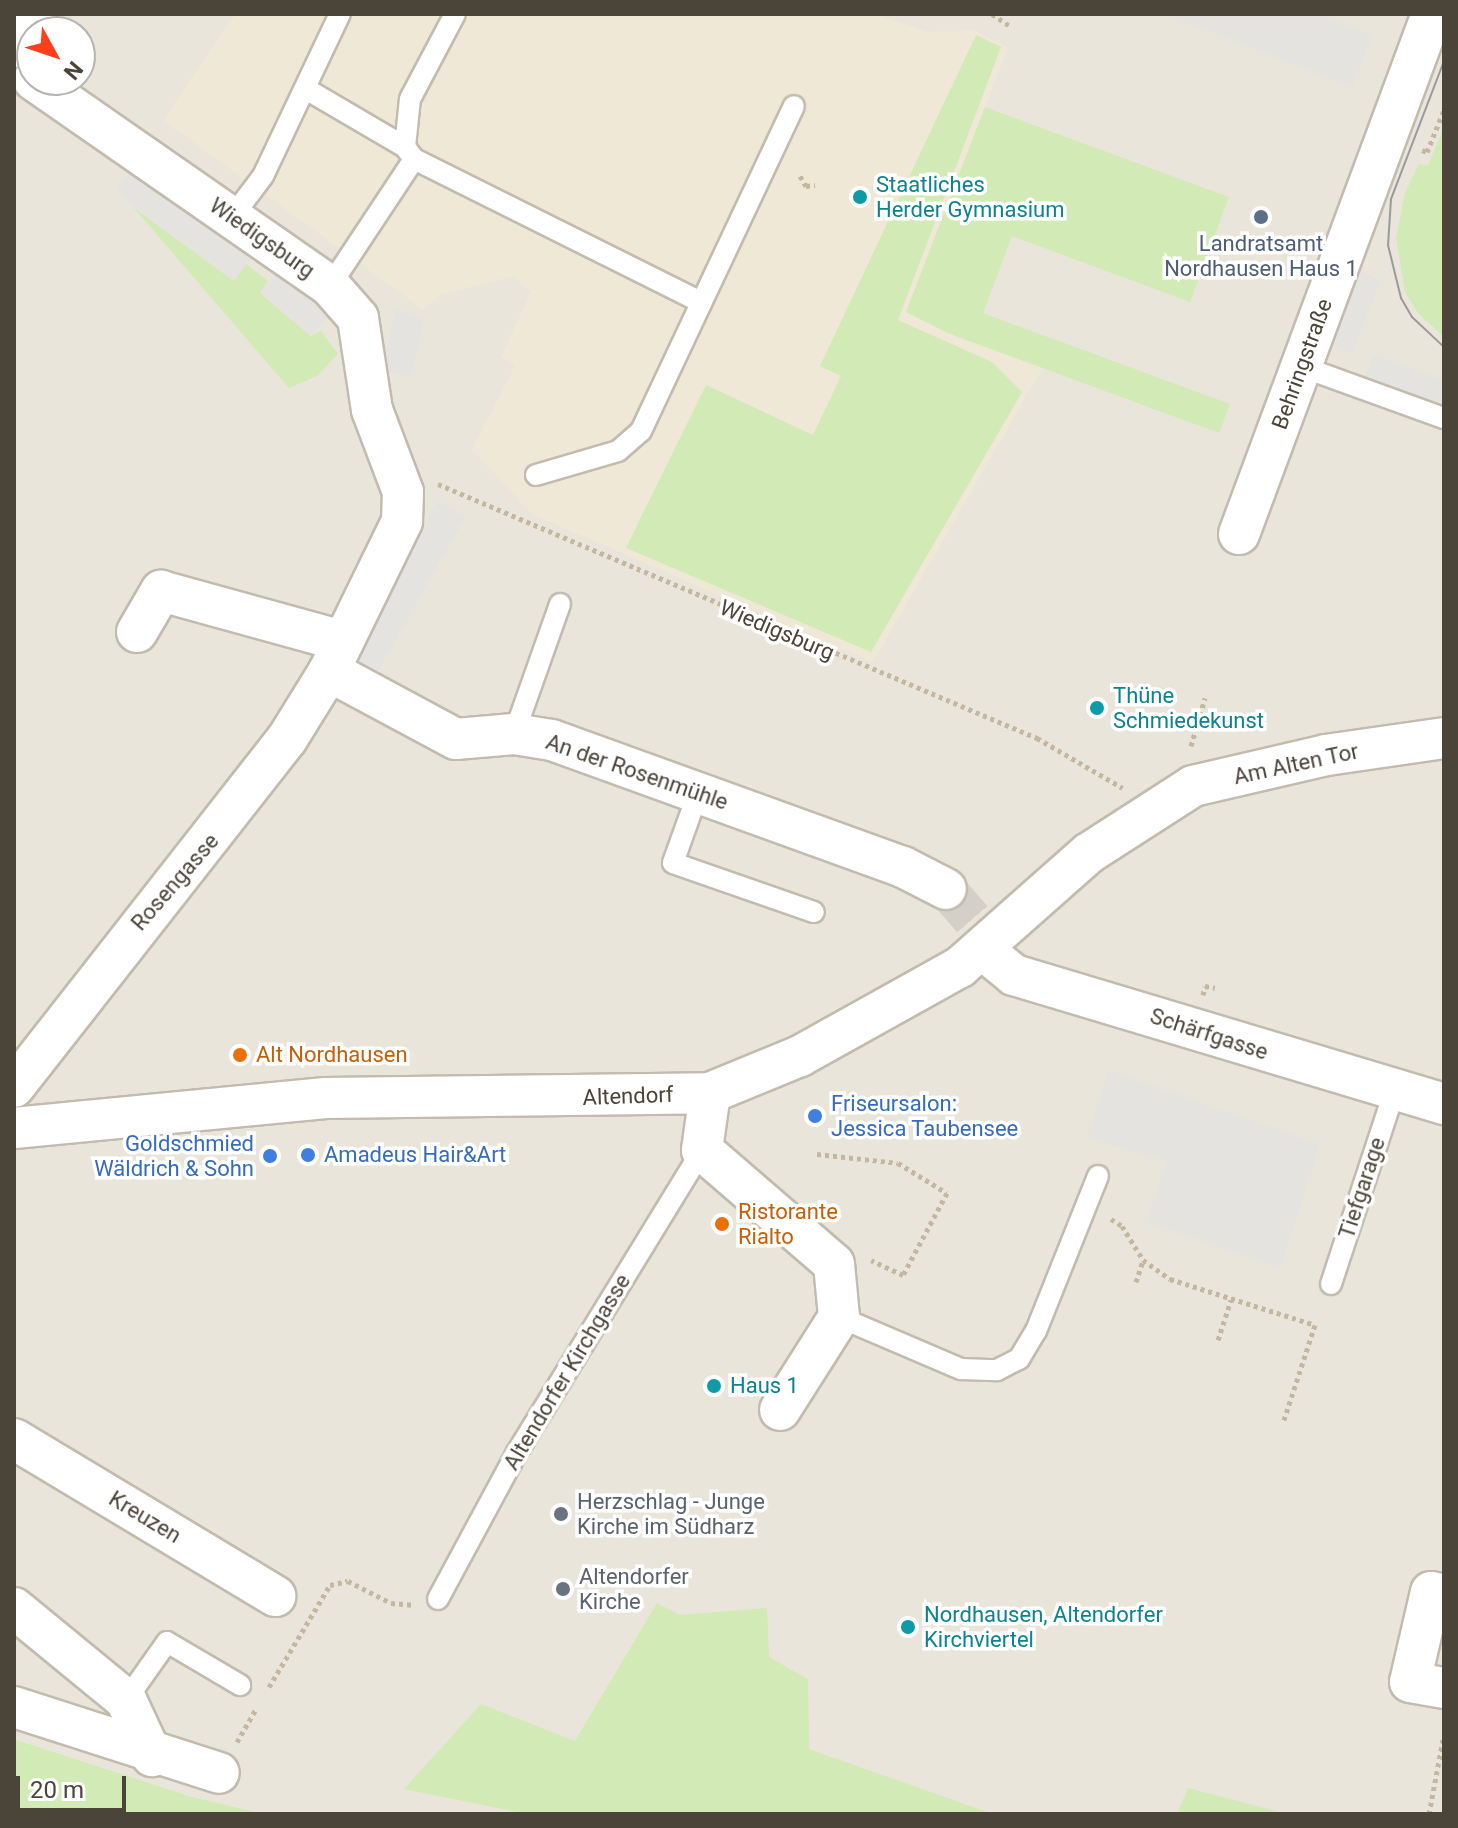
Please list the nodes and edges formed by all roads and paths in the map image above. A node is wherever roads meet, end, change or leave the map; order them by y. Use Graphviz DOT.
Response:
graph roads {
  1 [pos="36,14"];
  2 [pos="340,14"];
  3 [pos="455,14"];
  4 [pos="992,14"];
  5 [pos="1432,14"];
  6 [pos="1010,26"];
  7 [pos="14,47"];
  8 [pos="306,89"];
  9 [pos="58,96"];
  10 [pos="794,106"];
  11 [pos="1444,110"];
  12 [pos="1427,152"];
  13 [pos="410,153"];
  14 [pos="800,176"];
  15 [pos="815,185"];
  16 [pos="232,217"];
  17 [pos="330,286"];
  18 [pos="701,302"];
  19 [pos="1300,366"];
  20 [pos="1444,418"];
  21 [pos="393,465"];
  22 [pos="536,475"];
  23 [pos="1239,534"];
  24 [pos="560,604"];
  25 [pos="137,632"];
  26 [pos="336,656"];
  27 [pos="1205,698"];
  28 [pos="514,734"];
  29 [pos="1444,738"];
  30 [pos="1193,786"];
  31 [pos="698,793"];
  32 [pos="1154,807"];
  33 [pos="946,889"];
  34 [pos="814,912"];
  35 [pos="984,939"];
  36 [pos="14,1087"];
  37 [pos="1394,1092"];
  38 [pos="710,1093"];
  39 [pos="1444,1104"];
  40 [pos="14,1128"];
  41 [pos="702,1150"];
  42 [pos="817,1154"];
  43 [pos="1098,1176"];
  44 [pos="1086,1203"];
  45 [pos="1143,1260"];
  46 [pos="834,1264"];
  47 [pos="1136,1282"];
  48 [pos="1331,1284"];
  49 [pos="1231,1300"];
  50 [pos="839,1317"];
  51 [pos="1218,1340"];
  52 [pos="780,1410"];
  53 [pos="1283,1423"];
  54 [pos="14,1439"];
  55 [pos="1444,1595"];
  56 [pos="275,1596"];
  57 [pos="438,1599"];
  58 [pos="14,1608"];
  59 [pos="240,1685"];
  60 [pos="1444,1688"];
  61 [pos="266,1694"];
  62 [pos="126,1700"];
  63 [pos="14,1707"];
  64 [pos="258,1707"];
  65 [pos="1444,1734"];
  66 [pos="152,1756"];
  67 [pos="219,1773"];
  68 [pos="1429,1814"];
  1 -- 7 [label="street"];
  2 -- 8 [label="lane"];
  3 -- 13 [label="lane"];
  4 -- 6 [label="path"];
  5 -- 19 [label="street, Behringstraße"];
  8 -- 13 [label="lane"];
  8 -- 16 [label="lane"];
  9 -- 16 [label="street, Wiedigsburg"];
  10 -- 18 [label="lane"];
  11 -- 12 [label="path"];
  13 -- 17 [label="lane"];
  13 -- 18 [label="lane"];
  14 -- 15 [label="path"];
  16 -- 17 [label="street, Wiedigsburg"];
  17 -- 21 [label="street, Wiedigsburg"];
  18 -- 22 [label="lane"];
  19 -- 20 [label="lane"];
  19 -- 23 [label="street, Behringstraße"];
  21 -- 26 [label="street, Wiedigsburg"];
  21 -- 32 [label="path, Wiedigsburg"];
  24 -- 28 [label="lane"];
  25 -- 26 [label="street"];
  26 -- 28 [label="street, An der Rosenmühle"];
  26 -- 36 [label="street, Rosengasse"];
  27 -- 30 [label="path"];
  28 -- 31 [label="street, An der Rosenmühle"];
  29 -- 30 [label="street, Am Alten Tor"];
  30 -- 32 [label="street, Am Alten Tor"];
  31 -- 33 [label="street, An der Rosenmühle"];
  31 -- 34 [label="lane"];
  32 -- 35 [label="street, Altendorf"];
  35 -- 37 [label="street, Schärfgasse"];
  35 -- 38 [label="street, Altendorf"];
  37 -- 39 [label="street, Schärfgasse"];
  37 -- 48 [label="lane, Tiefgarage"];
  38 -- 40 [label="street, Altendorf"];
  38 -- 41 [label="street, Altendorfer Kirchgasse"];
  41 -- 46 [label="street"];
  41 -- 57 [label="lane, Altendorfer Kirchgasse"];
  42 -- 46 [label="path"];
  43 -- 44 [label="lane"];
  44 -- 45 [label="path"];
  44 -- 50 [label="lane"];
  45 -- 47 [label="path"];
  45 -- 49 [label="path"];
  46 -- 50 [label="street"];
  49 -- 51 [label="path"];
  49 -- 53 [label="path"];
  50 -- 52 [label="street"];
  54 -- 56 [label="street, Kreuzen"];
  55 -- 60 [label="street"];
  57 -- 61 [label="path"];
  58 -- 62 [label="street"];
  59 -- 62 [label="lane"];
  62 -- 66 [label="street"];
  63 -- 66 [label="street"];
  64 -- 67 [label="path"];
  65 -- 68 [label="path"];
  66 -- 67 [label="street"];
}
